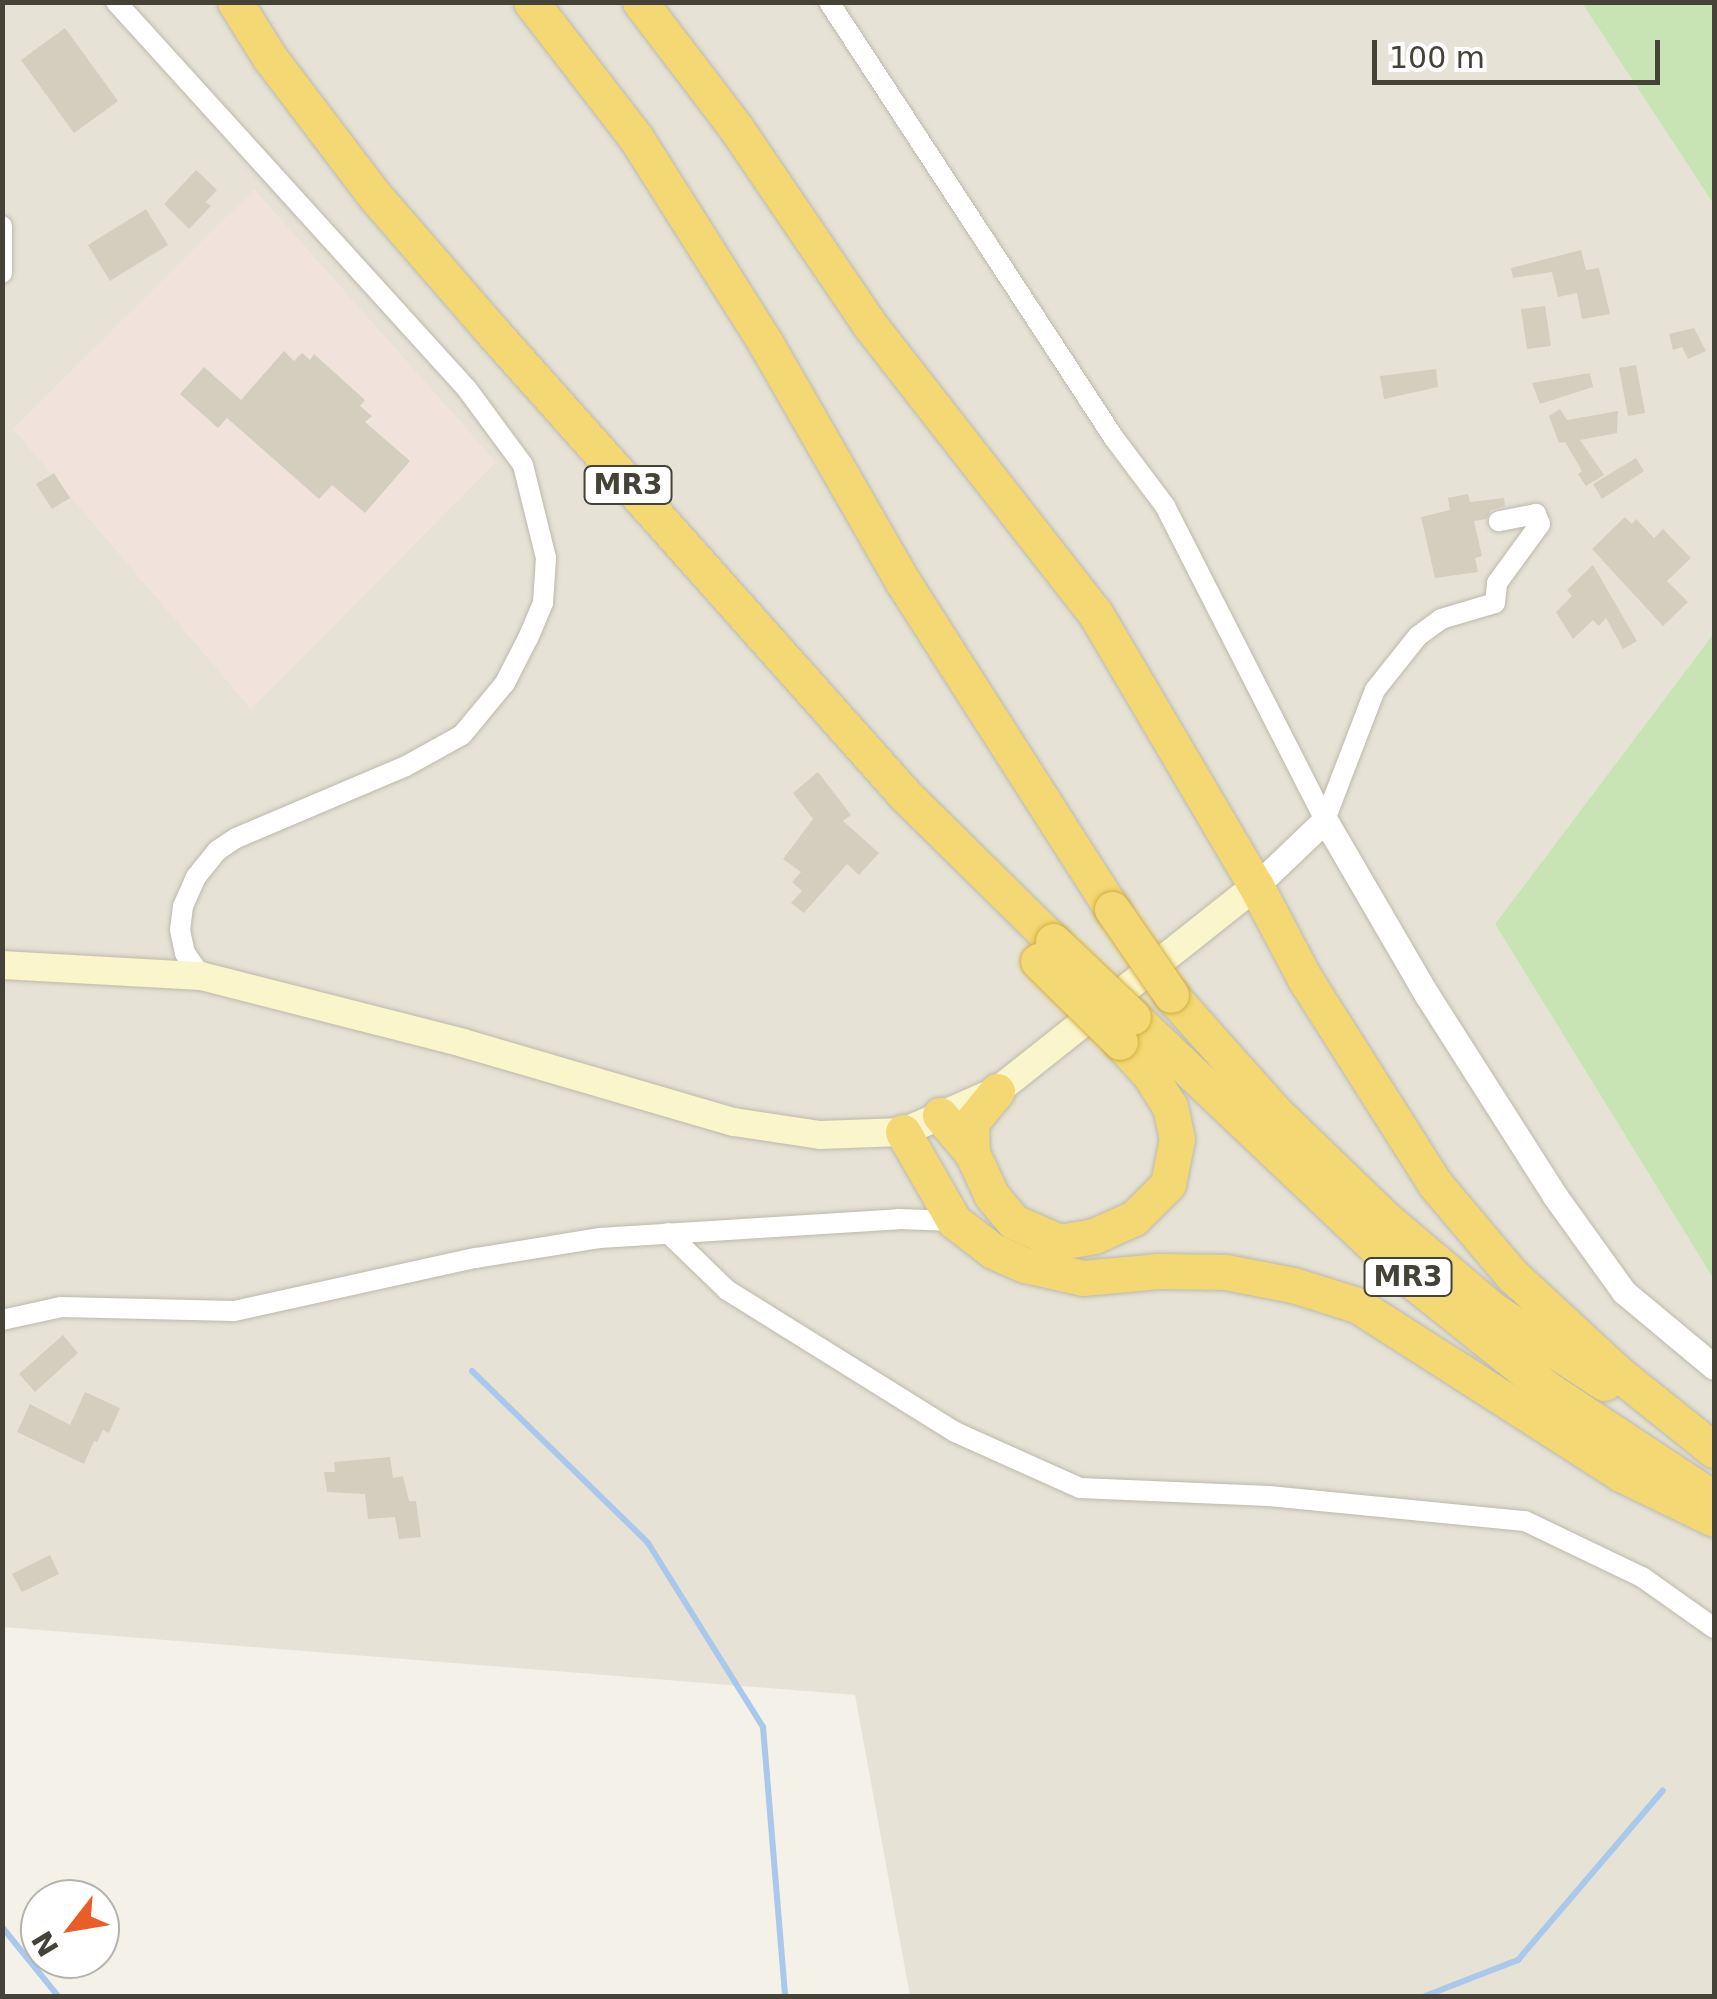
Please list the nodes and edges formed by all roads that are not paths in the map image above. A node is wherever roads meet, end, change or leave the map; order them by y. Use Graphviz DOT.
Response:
graph roads {
  1 [pos="116,2"];
  2 [pos="234,2"];
  3 [pos="531,2"];
  4 [pos="640,2"];
  5 [pos="829,2"];
  6 [pos="2,226"];
  7 [pos="2,273"];
  8 [pos="1499,521"];
  9 [pos="1325,820"];
  10 [pos="1256,886"];
  11 [pos="2,965"];
  12 [pos="201,976"];
  13 [pos="1126,1029"];
  14 [pos="997,1090"];
  15 [pos="940,1115"];
  16 [pos="903,1132"];
  17 [pos="972,1153"];
  18 [pos="954,1221"];
  19 [pos="668,1233"];
  20 [pos="2,1320"];
  21 [pos="1714,1367"];
  22 [pos="1714,1452"];
  23 [pos="1714,1499"];
  24 [pos="1714,1518"];
  25 [pos="1714,1628"];
  1 -- 12 [label="street"];
  2 -- 13 [label="highway, MR3, bridge"];
  3 -- 22 [label="highway, MR3, bridge"];
  4 -- 10 [label="highway"];
  5 -- 9 [label="street"];
  6 -- 7 [label="street"];
  8 -- 9 [label="street"];
  9 -- 10 [label="street"];
  9 -- 21 [label="street"];
  10 -- 14 [label="main road"];
  10 -- 22 [label="highway"];
  11 -- 12 [label="main road"];
  12 -- 16 [label="main road"];
  13 -- 17 [label="highway"];
  13 -- 23 [label="highway, MR3"];
  14 -- 15 [label="main road"];
  14 -- 17 [label="highway"];
  15 -- 16 [label="main road"];
  15 -- 17 [label="highway"];
  16 -- 18 [label="highway"];
  18 -- 19 [label="street"];
  18 -- 24 [label="highway"];
  19 -- 20 [label="street"];
  19 -- 25 [label="street"];
}
